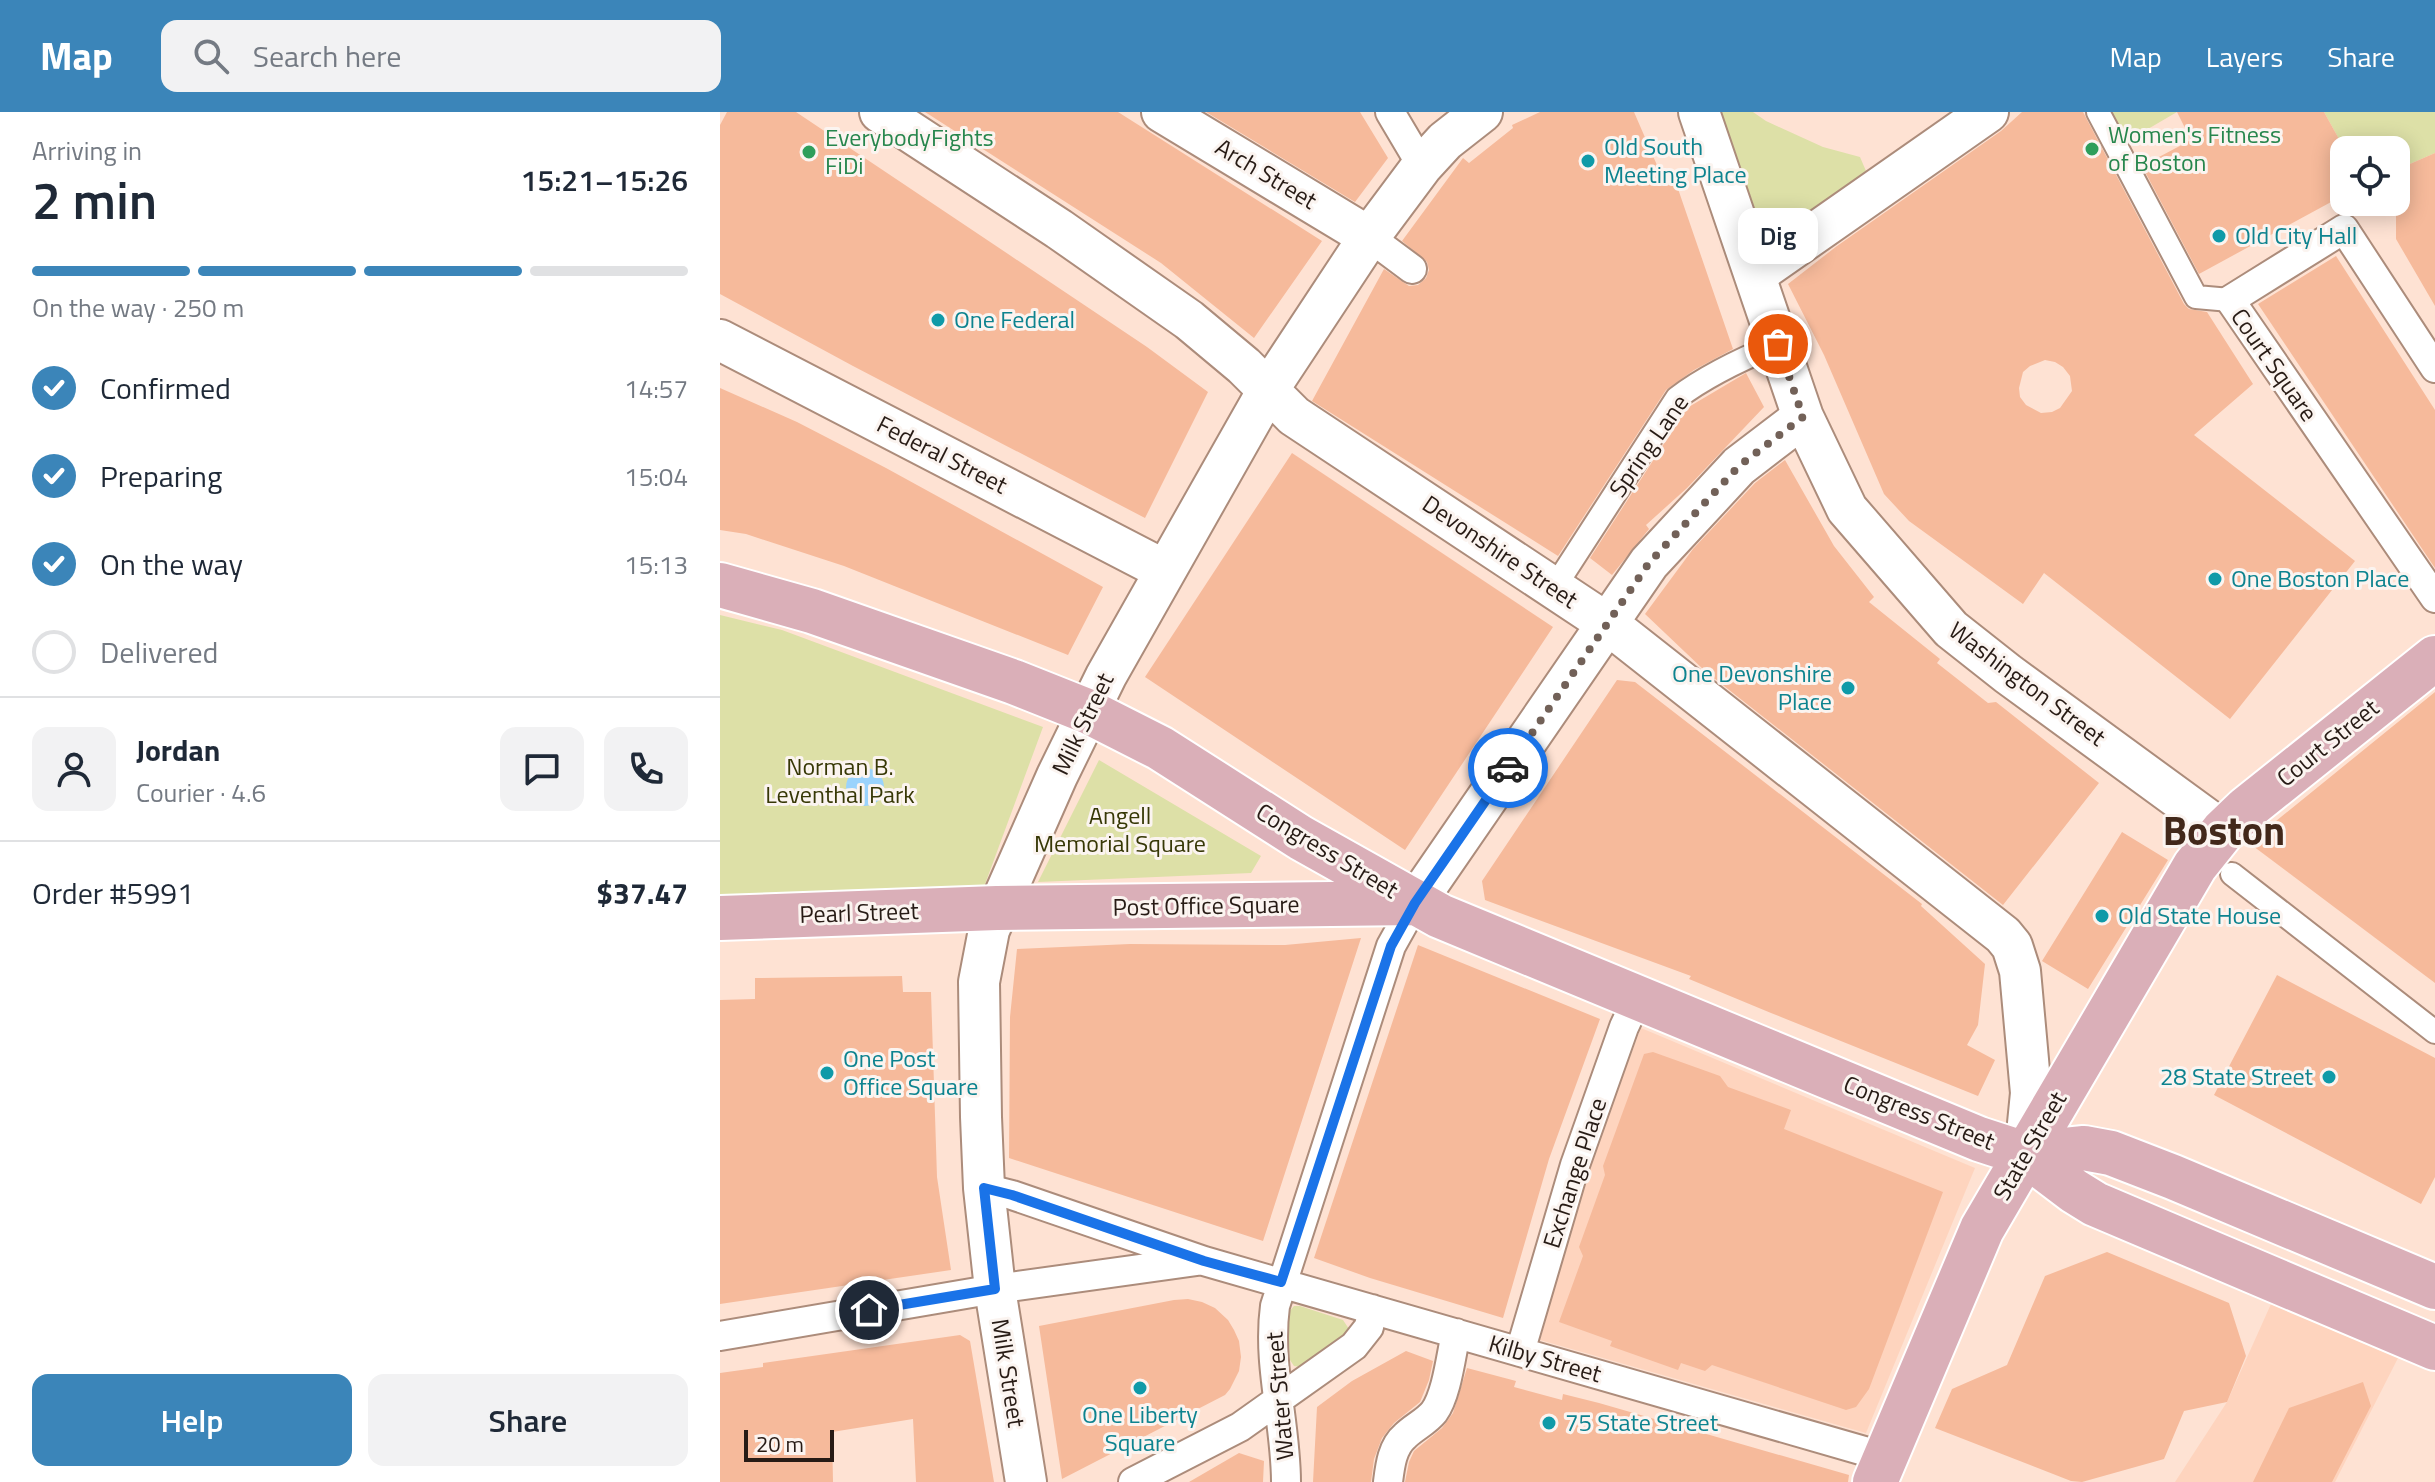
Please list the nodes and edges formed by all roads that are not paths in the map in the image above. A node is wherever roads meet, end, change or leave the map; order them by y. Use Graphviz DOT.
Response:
graph roads {
  1 [pos="880,112"];
  2 [pos="1162,112"];
  3 [pos="1390,112"];
  4 [pos="1482,112"];
  5 [pos="1699,112"];
  6 [pos="1988,112"];
  7 [pos="2098,112"];
  8 [pos="1422,166"];
  9 [pos="1369,237"];
  10 [pos="1412,269"];
  11 [pos="1755,275"];
  12 [pos="2230,300"];
  13 [pos="720,340"];
  14 [pos="1778,344"];
  15 [pos="2435,368"];
  16 [pos="1268,390"];
  17 [pos="1803,417"];
  18 [pos="1164,570"];
  19 [pos="720,585"];
  20 [pos="1554,588"];
  21 [pos="2435,598"];
  22 [pos="1608,624"];
  23 [pos="2435,658"];
  24 [pos="1087,711"];
  25 [pos="2223,831"];
  26 [pos="2232,874"];
  27 [pos="1415,903"];
  28 [pos="997,908"];
  29 [pos="720,918"];
  30 [pos="1638,997"];
  31 [pos="2435,1032"];
  32 [pos="2025,1154"];
  33 [pos="984,1188"];
  34 [pos="1204,1261"];
  35 [pos="1281,1282"];
  36 [pos="2435,1287"];
  37 [pos="995,1289"];
  38 [pos="1372,1309"];
  39 [pos="1456,1333"];
  40 [pos="720,1336"];
  41 [pos="2435,1348"];
  42 [pos="1520,1352"];
  43 [pos="1278,1400"];
  44 [pos="1880,1469"];
  45 [pos="1026,1482"];
  46 [pos="1133,1482"];
  47 [pos="1286,1482"];
  48 [pos="1388,1482"];
  1 -- 16 [label="main road, Devonshire Street"];
  2 -- 9 [label="main road, Arch Street"];
  3 -- 8 [label="street"];
  4 -- 8 [label="main road, Milk Street"];
  5 -- 11 [label="main road, Washington Street"];
  6 -- 11 [label="main road"];
  7 -- 12 [label="street"];
  8 -- 9 [label="main road, Milk Street"];
  9 -- 10 [label="street"];
  9 -- 16 [label="main road, Milk Street"];
  11 -- 14 [label="main road, Washington Street"];
  12 -- 15 [label="street, Court Square"];
  12 -- 21 [label="street, Court Square"];
  13 -- 18 [label="main road, Federal Street"];
  14 -- 17 [label="main road, Washington Street"];
  14 -- 20 [label="street, Spring Lane"];
  16 -- 18 [label="main road, Milk Street"];
  16 -- 20 [label="main road, Devonshire Street"];
  17 -- 22 [label="main road, Water Street"];
  17 -- 25 [label="main road, Washington Street"];
  18 -- 24 [label="main road, Milk Street"];
  19 -- 24 [label="main road, Congress Street"];
  20 -- 22 [label="main road, Devonshire Street"];
  22 -- 27 [label="main road, Water Street"];
  22 -- 32 [label="main road, Devonshire Street"];
  23 -- 25 [label="main road, Court Street"];
  24 -- 27 [label="main road, Congress Street"];
  24 -- 28 [label="main road, Milk Street"];
  25 -- 32 [label="main road, State Street"];
  26 -- 31 [label="street"];
  27 -- 28 [label="main road, Post Office Square"];
  27 -- 30 [label="main road, Congress Street"];
  27 -- 35 [label="street, Water Street"];
  28 -- 29 [label="main road, Pearl Street"];
  28 -- 33 [label="main road, Milk Street"];
  30 -- 32 [label="main road, Congress Street"];
  30 -- 42 [label="street, Exchange Place"];
  32 -- 36 [label="main road, Congress Street"];
  32 -- 41 [label="main road, Congress Street"];
  32 -- 44 [label="main road, State Street"];
  33 -- 34 [label="street, Kilby Street"];
  33 -- 37 [label="main road, Milk Street"];
  34 -- 35 [label="street, Kilby Street"];
  34 -- 37 [label="street, Kilby Street"];
  35 -- 38 [label="street, Kilby Street"];
  35 -- 43 [label="street, Water Street"];
  37 -- 40 [label="street, Kilby Street"];
  37 -- 45 [label="main road, Milk Street"];
  38 -- 39 [label="street, Kilby Street"];
  38 -- 43 [label="street"];
  39 -- 42 [label="street, Kilby Street"];
  39 -- 48 [label="street"];
  42 -- 44 [label="street, Kilby Street"];
  43 -- 46 [label="street"];
  43 -- 47 [label="street, Water Street"];
}
